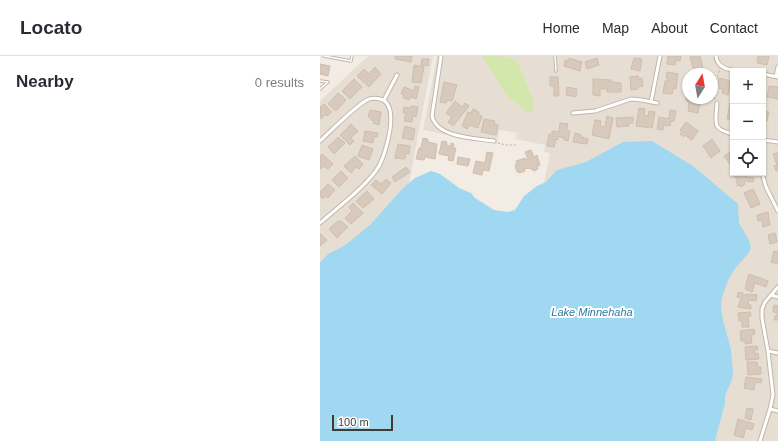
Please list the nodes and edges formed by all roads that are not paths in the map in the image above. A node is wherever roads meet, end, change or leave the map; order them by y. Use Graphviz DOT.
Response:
graph roads {
  1 [pos="324,56"];
  2 [pos="352,56"];
  3 [pos="441,56"];
  4 [pos="555,56"];
  5 [pos="660,56"];
  6 [pos="716,56"];
  7 [pos="778,66"];
  8 [pos="730,70"];
  9 [pos="556,71"];
  10 [pos="766,74"];
  11 [pos="397,75"];
  12 [pos="777,76"];
  13 [pos="320,81"];
  14 [pos="320,89"];
  15 [pos="384,100"];
  16 [pos="651,102"];
  17 [pos="657,103"];
  18 [pos="717,104"];
  19 [pos="573,113"];
  20 [pos="730,133"];
  21 [pos="320,135"];
  22 [pos="323,138"];
  23 [pos="766,140"];
  24 [pos="320,141"];
  25 [pos="494,141"];
  26 [pos="778,142"];
  27 [pos="763,176"];
  28 [pos="778,211"];
  29 [pos="320,223"];
  30 [pos="778,287"];
  31 [pos="771,295"];
  32 [pos="778,296"];
  33 [pos="768,351"];
  34 [pos="778,353"];
  35 [pos="770,409"];
  36 [pos="778,411"];
  37 [pos="760,441"];
  1 -- 2 [label="lane"];
  3 -- 25 [label="street"];
  4 -- 9 [label="lane"];
  5 -- 16 [label="street"];
  6 -- 8 [label="street"];
  7 -- 12 [label="street"];
  10 -- 12 [label="street"];
  11 -- 15 [label="street"];
  13 -- 14 [label="lane"];
  15 -- 22 [label="street"];
  15 -- 29 [label="street"];
  16 -- 17 [label="street"];
  16 -- 19 [label="street"];
  18 -- 20 [label="street"];
  21 -- 22 [label="street"];
  22 -- 24 [label="street"];
  23 -- 26 [label="street"];
  27 -- 28 [label="street"];
  30 -- 31 [label="street"];
  31 -- 32 [label="street"];
  31 -- 33 [label="street"];
  33 -- 34 [label="street"];
  33 -- 35 [label="street"];
  35 -- 36 [label="street"];
  35 -- 37 [label="street"];
}
